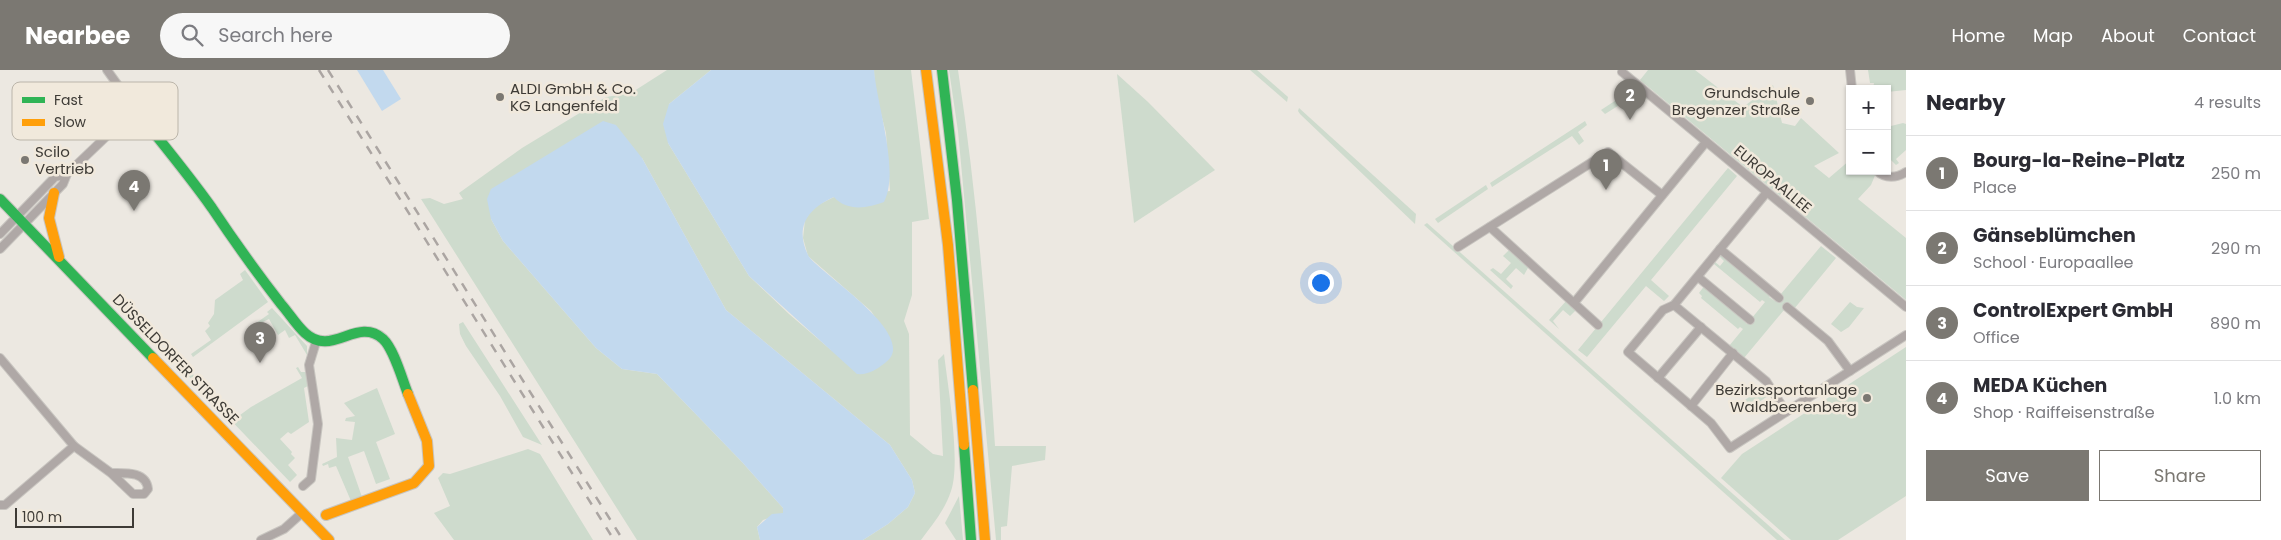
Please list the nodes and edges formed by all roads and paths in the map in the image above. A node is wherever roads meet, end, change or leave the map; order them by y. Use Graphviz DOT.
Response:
graph roads {
  1 [pos="107,70"];
  2 [pos="926,70"];
  3 [pos="942,70"];
  4 [pos="1850,70"];
  5 [pos="1622,72"];
  6 [pos="116,82"];
  7 [pos="1852,85"];
  8 [pos="103,140"];
  9 [pos="159,140"];
  10 [pos="1706,142"];
  11 [pos="1906,172"];
  12 [pos="67,174"];
  13 [pos="1885,175"];
  14 [pos="1767,192"];
  15 [pos="54,193"];
  16 [pos="1662,195"];
  17 [pos="0,199"];
  18 [pos="17,216"];
  19 [pos="26,224"];
  20 [pos="1490,227"];
  21 [pos="0,234"];
  22 [pos="1458,247"];
  23 [pos="0,249"];
  24 [pos="1720,249"];
  25 [pos="59,259"];
  26 [pos="1698,277"];
  27 [pos="1779,298"];
  28 [pos="1574,303"];
  29 [pos="1674,305"];
  30 [pos="1787,307"];
  31 [pos="1906,307"];
  32 [pos="1750,320"];
  33 [pos="1598,325"];
  34 [pos="1701,327"];
  35 [pos="1906,335"];
  36 [pos="316,342"];
  37 [pos="1733,353"];
  38 [pos="0,358"];
  39 [pos="1850,371"];
  40 [pos="1658,378"];
  41 [pos="1691,406"];
  42 [pos="1786,412"];
  43 [pos="74,446"];
  44 [pos="111,473"];
  45 [pos="304,486"];
  46 [pos="0,505"];
  47 [pos="302,512"];
  48 [pos="326,515"];
  49 [pos="261,540"];
  50 [pos="329,540"];
  51 [pos="971,540"];
  52 [pos="985,540"];
  1 -- 6 [label="street"];
  2 -- 51 [label="main road"];
  3 -- 52 [label="main road"];
  4 -- 7 [label="street"];
  5 -- 10 [label="street, EUROPAALLEE"];
  8 -- 12 [label="street"];
  9 -- 36 [label="main road"];
  10 -- 14 [label="street, EUROPAALLEE"];
  10 -- 16 [label="street"];
  11 -- 13 [label="street"];
  12 -- 15 [label="street"];
  12 -- 18 [label="street"];
  14 -- 24 [label="street"];
  14 -- 31 [label="street, EUROPAALLEE"];
  15 -- 19 [label="street"];
  15 -- 25 [label="main road"];
  16 -- 20 [label="street"];
  16 -- 28 [label="street"];
  17 -- 18 [label="main road, DÜSSELDORFER STRASSE"];
  18 -- 19 [label="main road, DÜSSELDORFER STRASSE"];
  18 -- 21 [label="street"];
  19 -- 23 [label="street"];
  19 -- 25 [label="main road, DÜSSELDORFER STRASSE"];
  20 -- 22 [label="street"];
  20 -- 28 [label="street"];
  24 -- 26 [label="street"];
  24 -- 27 [label="street"];
  25 -- 47 [label="main road, DÜSSELDORFER STRASSE"];
  26 -- 29 [label="street"];
  26 -- 32 [label="street"];
  28 -- 33 [label="street"];
  29 -- 34 [label="street"];
  29 -- 40 [label="street"];
  30 -- 39 [label="street"];
  34 -- 37 [label="street"];
  34 -- 40 [label="street"];
  35 -- 39 [label="street"];
  36 -- 45 [label="street"];
  36 -- 48 [label="main road"];
  37 -- 41 [label="street"];
  37 -- 42 [label="street"];
  38 -- 43 [label="street"];
  39 -- 42 [label="street"];
  40 -- 41 [label="street"];
  41 -- 42 [label="street"];
  43 -- 44 [label="street"];
  43 -- 46 [label="street"];
  47 -- 49 [label="street"];
  47 -- 50 [label="main road, DÜSSELDORFER STRASSE"];
}
